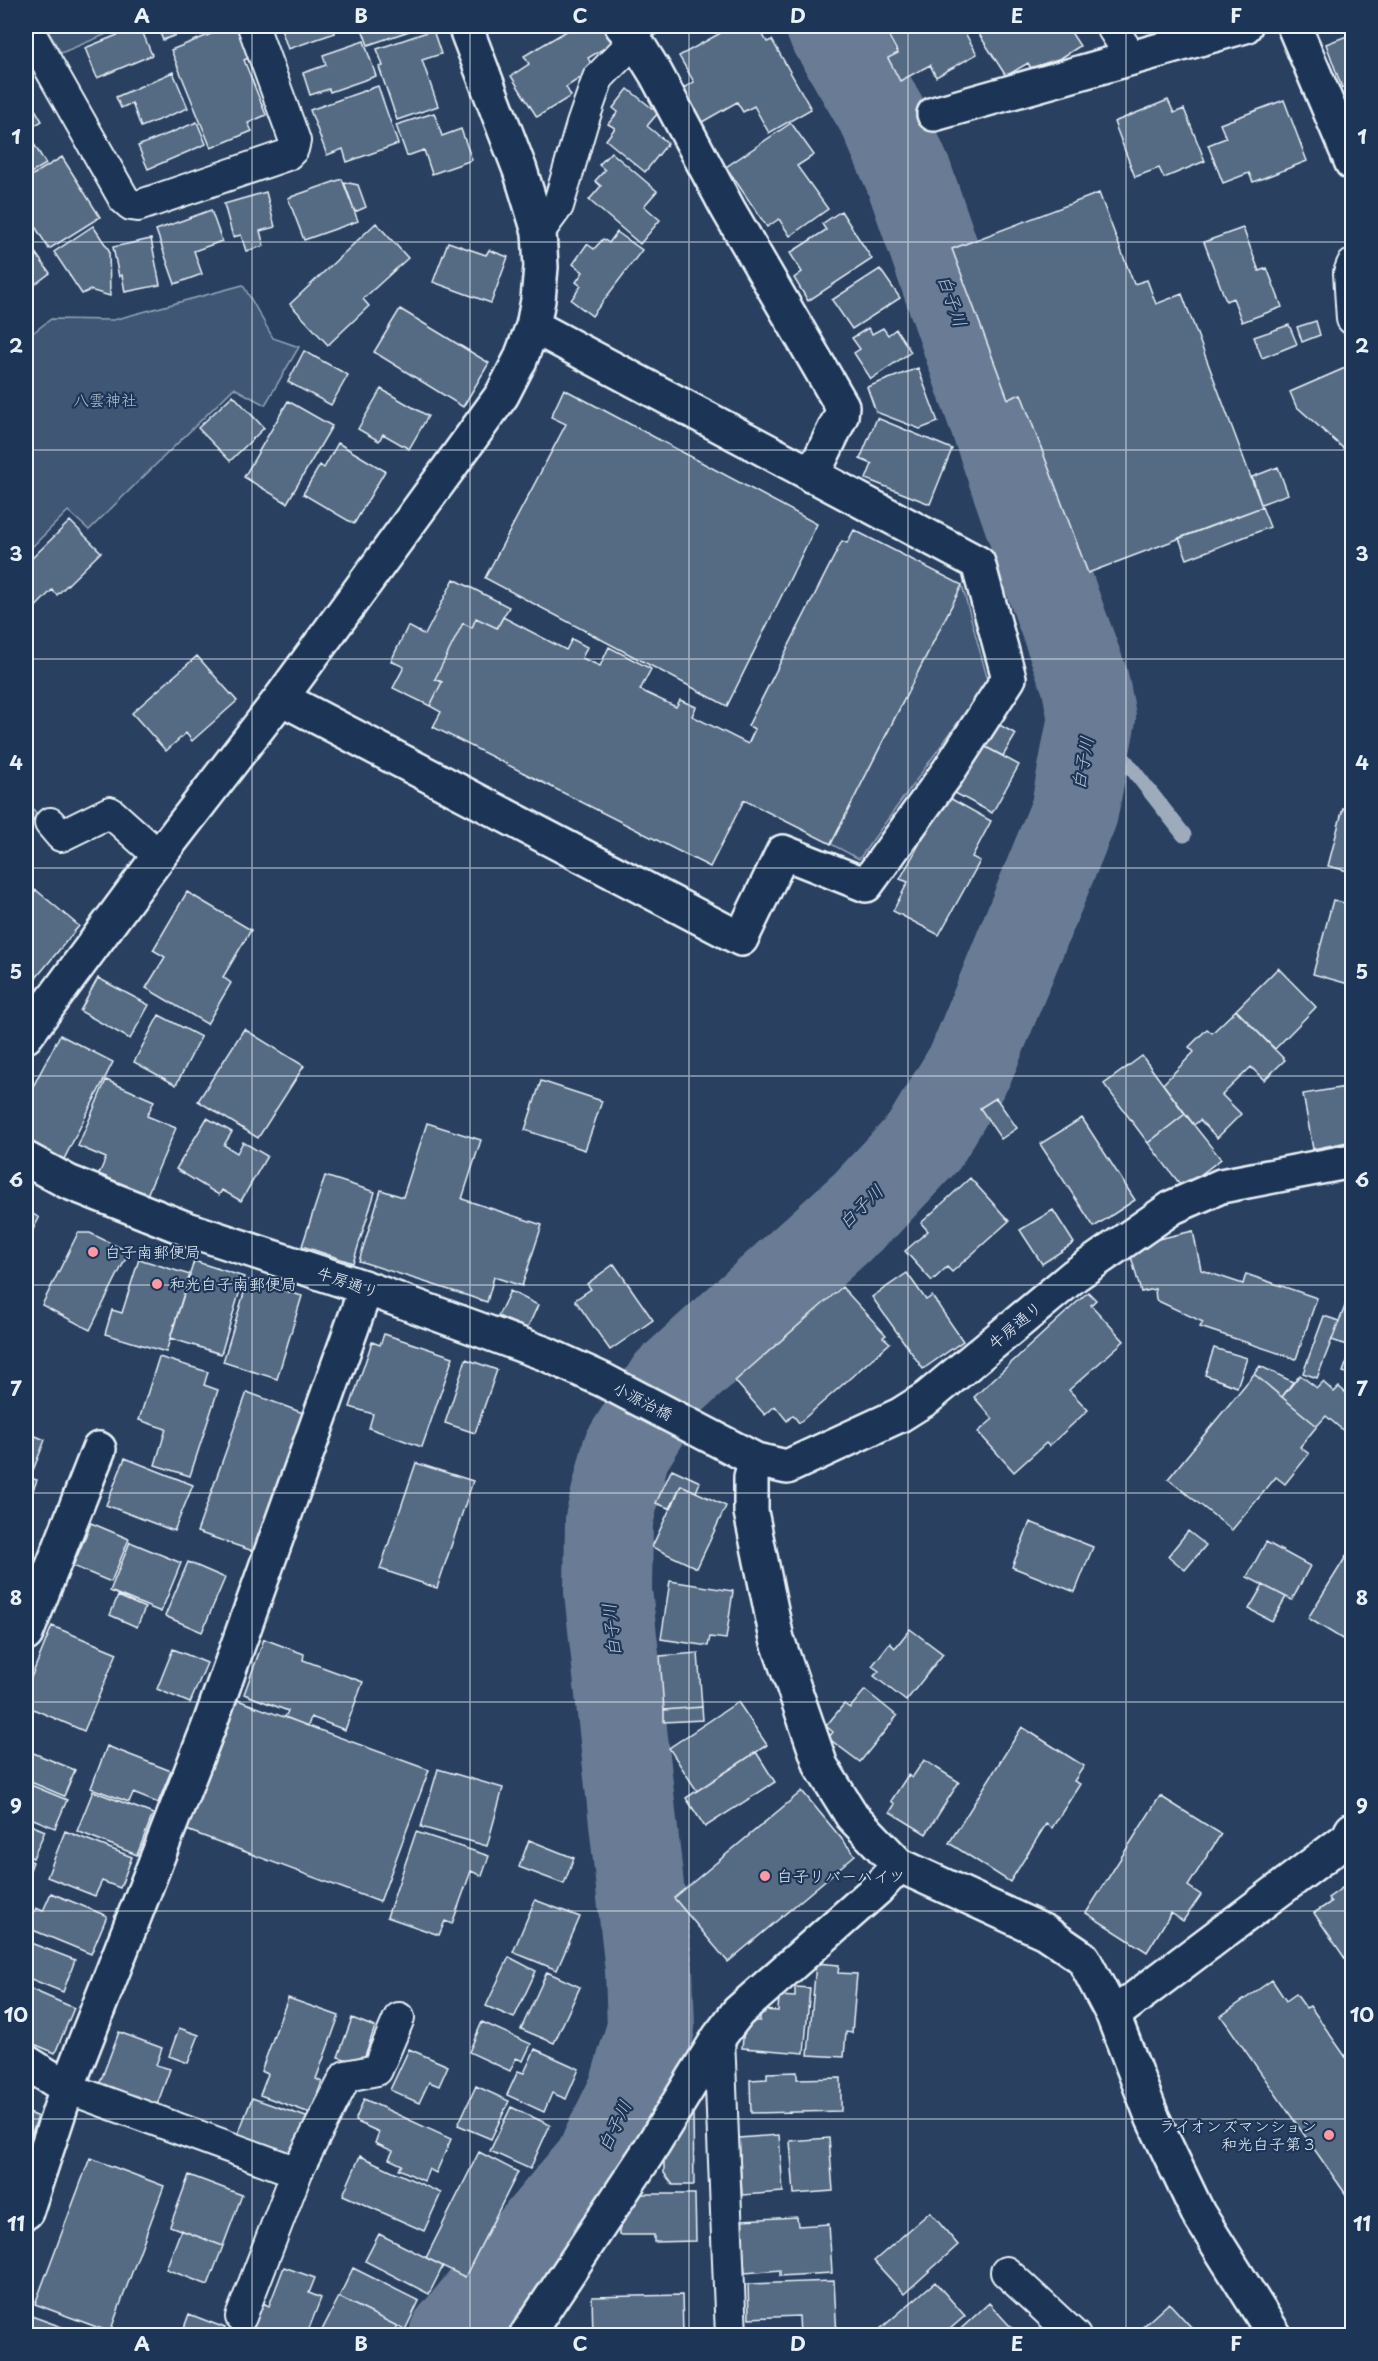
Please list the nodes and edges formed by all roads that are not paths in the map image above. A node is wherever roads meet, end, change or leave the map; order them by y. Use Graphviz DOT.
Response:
graph roads {
  1 [pos="26,26"];
  2 [pos="253,26"];
  3 [pos="465,26"];
  4 [pos="1111,26"];
  5 [pos="1245,26"];
  6 [pos="1294,26"];
  7 [pos="628,33"];
  8 [pos="1132,58"];
  9 [pos="934,114"];
  10 [pos="1353,163"];
  11 [pos="539,232"];
  12 [pos="1353,265"];
  13 [pos="1353,319"];
  14 [pos="533,326"];
  15 [pos="812,476"];
  16 [pos="281,698"];
  17 [pos="50,823"];
  18 [pos="159,856"];
  19 [pos="26,1036"];
  20 [pos="26,1159"];
  21 [pos="1353,1161"];
  22 [pos="366,1288"];
  23 [pos="603,1380"];
  24 [pos="684,1422"];
  25 [pos="99,1449"];
  26 [pos="756,1460"];
  27 [pos="26,1634"];
  28 [pos="1353,1830"];
  29 [pos="899,1865"];
  30 [pos="1113,2015"];
  31 [pos="399,2018"];
  32 [pos="719,2037"];
  33 [pos="26,2062"];
  34 [pos="67,2088"];
  35 [pos="297,2172"];
  36 [pos="26,2212"];
  37 [pos="1006,2272"];
  38 [pos="241,2317"];
  39 [pos="526,2336"];
  40 [pos="731,2336"];
  41 [pos="1075,2336"];
  42 [pos="1275,2336"];
  1 -- 2 [label="lane"];
  3 -- 11 [label="street"];
  4 -- 8 [label="lane"];
  5 -- 8 [label="street"];
  6 -- 10 [label="street"];
  7 -- 11 [label="lane"];
  7 -- 15 [label="street"];
  8 -- 9 [label="street"];
  11 -- 14 [label="street"];
  12 -- 13 [label="lane"];
  14 -- 15 [label="street"];
  14 -- 16 [label="street"];
  15 -- 16 [label="street"];
  16 -- 18 [label="street"];
  17 -- 18 [label="lane"];
  18 -- 19 [label="street"];
  20 -- 22 [label="street, 牛房通り"];
  21 -- 26 [label="street, 牛房通り"];
  22 -- 23 [label="street, 牛房通り"];
  22 -- 34 [label="street"];
  23 -- 24 [label="street, 小源治橋"];
  24 -- 26 [label="street, 牛房通り"];
  25 -- 27 [label="street"];
  26 -- 29 [label="street"];
  28 -- 30 [label="street"];
  29 -- 30 [label="street"];
  29 -- 32 [label="street"];
  30 -- 42 [label="street"];
  31 -- 35 [label="lane"];
  32 -- 39 [label="street"];
  32 -- 40 [label="lane"];
  33 -- 34 [label="street"];
  34 -- 35 [label="lane"];
  34 -- 36 [label="street"];
  35 -- 38 [label="lane"];
  37 -- 41 [label="lane"];
}
